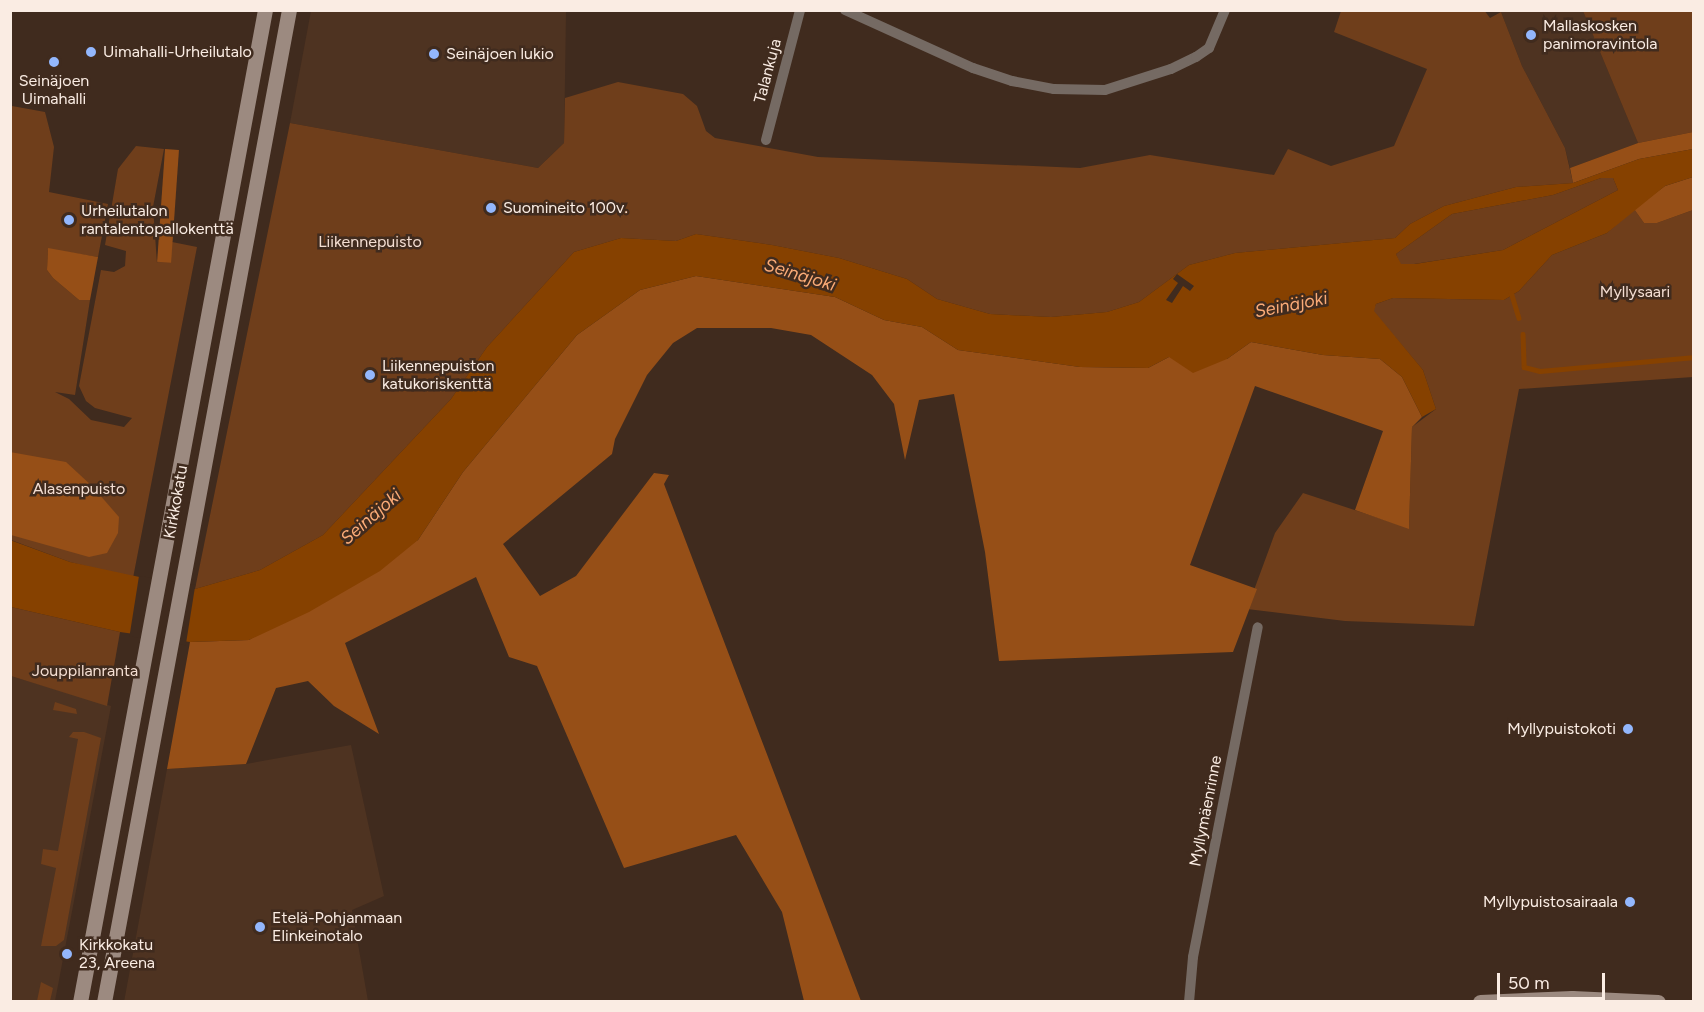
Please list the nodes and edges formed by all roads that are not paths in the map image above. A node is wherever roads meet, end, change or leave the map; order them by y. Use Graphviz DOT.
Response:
graph roads {
  1 [pos="265,10"];
  2 [pos="289,10"];
  3 [pos="800,10"];
  4 [pos="845,10"];
  5 [pos="1225,10"];
  6 [pos="766,140"];
  7 [pos="1258,627"];
  8 [pos="80,1002"];
  9 [pos="104,1002"];
  10 [pos="1189,1002"];
  11 [pos="1480,1002"];
  12 [pos="1658,1002"];
  1 -- 8 [label="main road, Kirkkokatu"];
  2 -- 9 [label="main road, Kirkkokatu"];
  3 -- 6 [label="street, Talankuja"];
  4 -- 5 [label="street"];
  7 -- 10 [label="street, Myllymäenrinne"];
  11 -- 12 [label="main road"];
}
